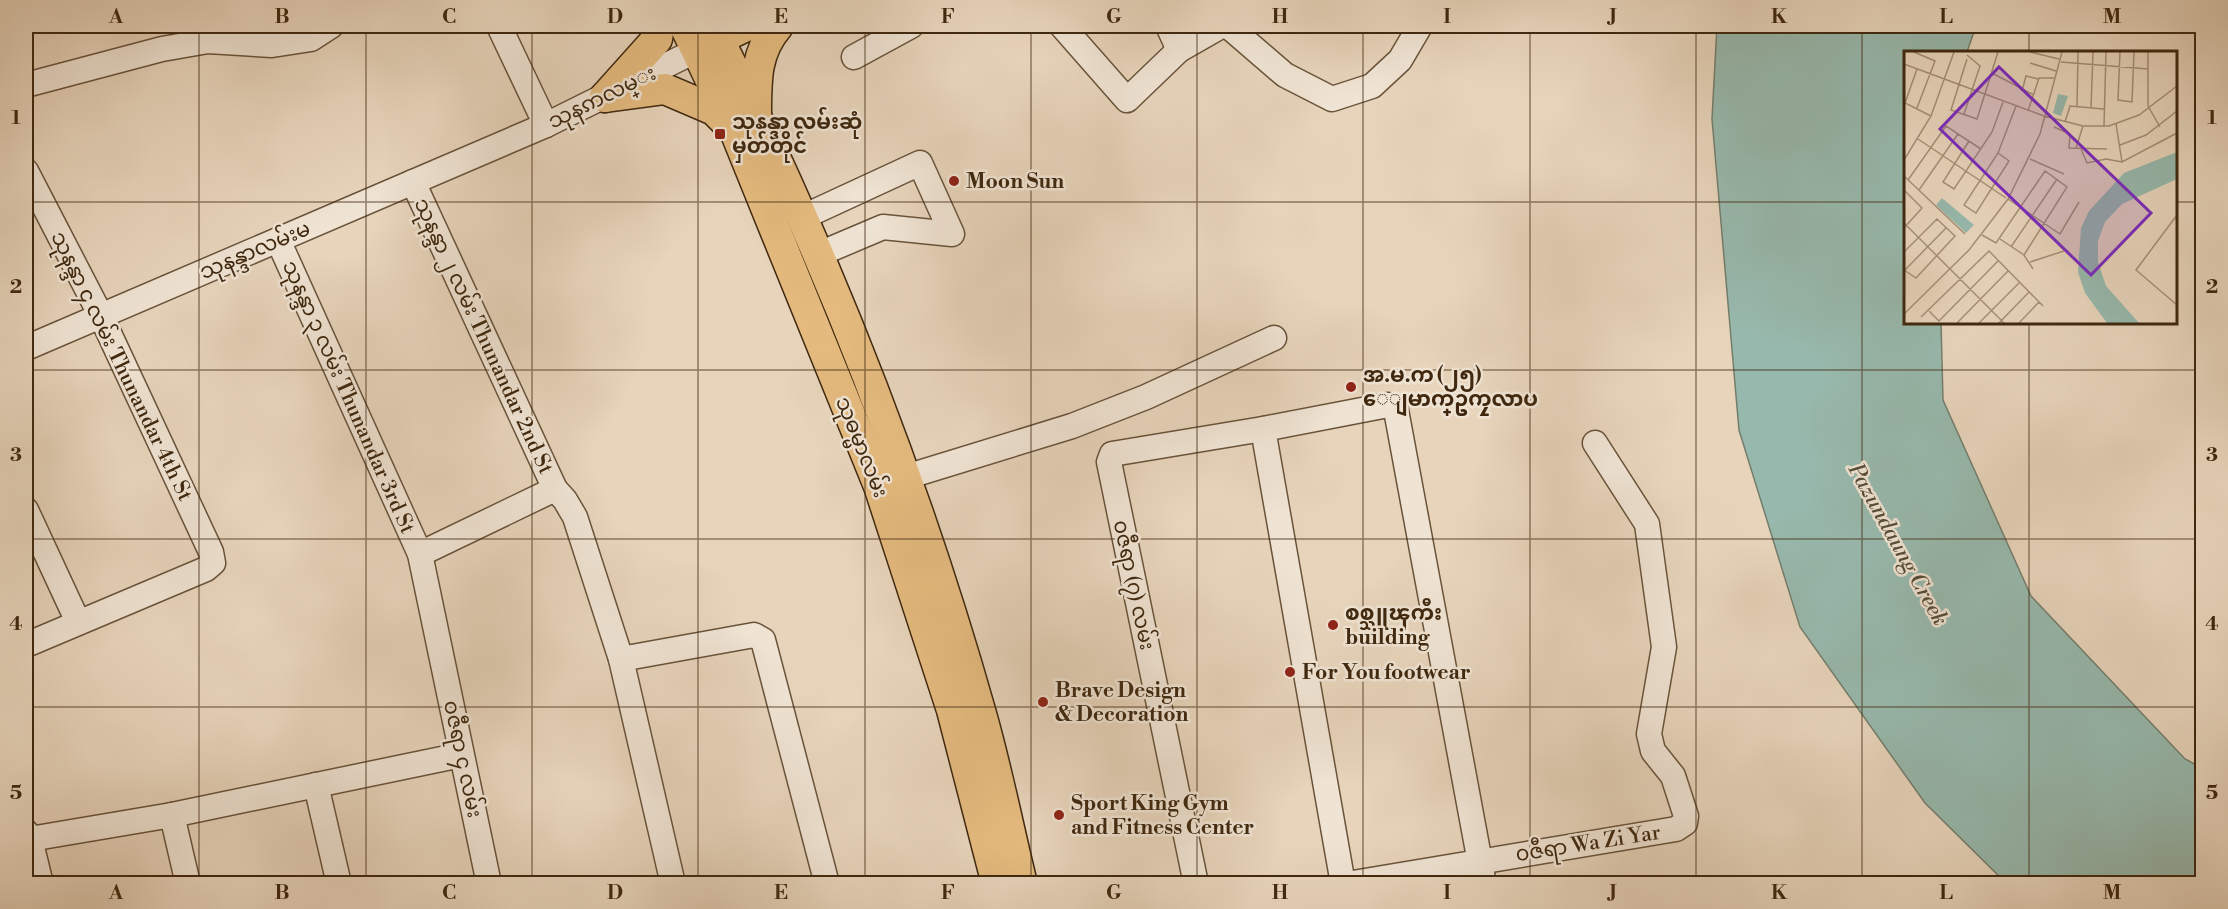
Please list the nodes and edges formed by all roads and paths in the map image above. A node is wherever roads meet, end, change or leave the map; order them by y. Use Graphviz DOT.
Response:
graph roads {
  1 [pos="331,26"];
  2 [pos="499,26"];
  3 [pos="658,26"];
  4 [pos="746,26"];
  5 [pos="778,26"];
  6 [pos="911,26"];
  7 [pos="1062,26"];
  8 [pos="1168,26"];
  9 [pos="1221,26"];
  10 [pos="1228,26"];
  11 [pos="1420,26"];
  12 [pos="703,35"];
  13 [pos="1179,50"];
  14 [pos="854,57"];
  15 [pos="26,85"];
  16 [pos="605,97"];
  17 [pos="745,124"];
  18 [pos="546,125"];
  19 [pos="484,151"];
  20 [pos="26,171"];
  21 [pos="413,182"];
  22 [pos="801,218"];
  23 [pos="278,240"];
  24 [pos="817,255"];
  25 [pos="101,316"];
  26 [pos="1274,338"];
  27 [pos="26,348"];
  28 [pos="1263,429"];
  29 [pos="1595,443"];
  30 [pos="906,477"];
  31 [pos="555,489"];
  32 [pos="26,510"];
  33 [pos="420,554"];
  34 [pos="78,622"];
  35 [pos="437,634"];
  36 [pos="26,645"];
  37 [pos="621,659"];
  38 [pos="461,755"];
  39 [pos="316,785"];
  40 [pos="172,815"];
  41 [pos="28,835"];
  42 [pos="1481,872"];
  43 [pos="41,884"];
  44 [pos="188,884"];
  45 [pos="339,884"];
  46 [pos="489,884"];
  47 [pos="673,884"];
  48 [pos="827,884"];
  49 [pos="997,884"];
  50 [pos="1022,884"];
  51 [pos="1196,884"];
  52 [pos="1343,884"];
  53 [pos="1347,884"];
  1 -- 15 [label="street"];
  2 -- 18 [label="street"];
  3 -- 16 [label="main road"];
  4 -- 12 [label="main road"];
  5 -- 17 [label="main road"];
  6 -- 14 [label="street"];
  7 -- 13 [label="street"];
  8 -- 13 [label="street"];
  9 -- 13 [label="street"];
  10 -- 11 [label="street"];
  12 -- 16 [label="street, သုနၵာလမ္း"];
  12 -- 17 [label="main road, သုဓမ္မာလမ်း"];
  16 -- 17 [label="main road"];
  16 -- 18 [label="street, သုနၵာလမ္း"];
  17 -- 22 [label="main road, သုဓမ္မာလမ်း"];
  17 -- 49 [label="main road, သုဓမ္မာလမ်း"];
  18 -- 19 [label="street, သုနၵာလမ္း"];
  19 -- 21 [label="street, သုနန္ဒာလမ်းမ"];
  20 -- 25 [label="street, သုနန္ဒာ ၄ လမ်း Thunandar 4th St"];
  21 -- 23 [label="street, သုနန္ဒာလမ်းမ"];
  21 -- 31 [label="street, သုနန္ဒာ ၂ လမ်း Thunandar 2nd St"];
  22 -- 24 [label="main road, သုဓမ္မာလမ်း"];
  22 -- 24 [label="street"];
  23 -- 25 [label="street, သုနန္ဒာလမ်းမ"];
  23 -- 33 [label="street, သုနန္ဒာ ၃ လမ်း Thunandar 3rd St"];
  24 -- 30 [label="main road, သုဓမ္မာလမ်း"];
  25 -- 27 [label="street, သုနန္ဒာလမ်းမ"];
  25 -- 34 [label="street, သုနန္ဒာ ၄ လမ်း Thunandar 4th St"];
  26 -- 30 [label="street"];
  28 -- 42 [label="street"];
  28 -- 51 [label="street, ၀ဇီရာ (၇) လမ်း"];
  28 -- 52 [label="street"];
  29 -- 42 [label="street, ၀ဇီရာ Wa Zi Yar"];
  30 -- 50 [label="main road, သုဓမ္မာလမ်း"];
  31 -- 33 [label="street"];
  31 -- 37 [label="street, သုနန္ဒာ ၂ လမ်း Thunandar 2nd St"];
  32 -- 34 [label="street"];
  33 -- 35 [label="street, သုနန္ဒာ ၃ လမ်း Thunandar 3rd St"];
  34 -- 36 [label="street"];
  35 -- 38 [label="street, ဝဇီရာ ၄ လမ်း"];
  37 -- 47 [label="street, သုနန္ဒာ ၂ လမ်း Thunandar 2nd St"];
  37 -- 48 [label="street"];
  38 -- 39 [label="street"];
  38 -- 46 [label="street, ဝဇီရာ ၄ လမ်း"];
  39 -- 40 [label="street"];
  39 -- 45 [label="street"];
  40 -- 41 [label="street"];
  40 -- 44 [label="street"];
  41 -- 43 [label="street"];
  42 -- 53 [label="street, ၀ဇီရာ Wa Zi Yar"];
}
